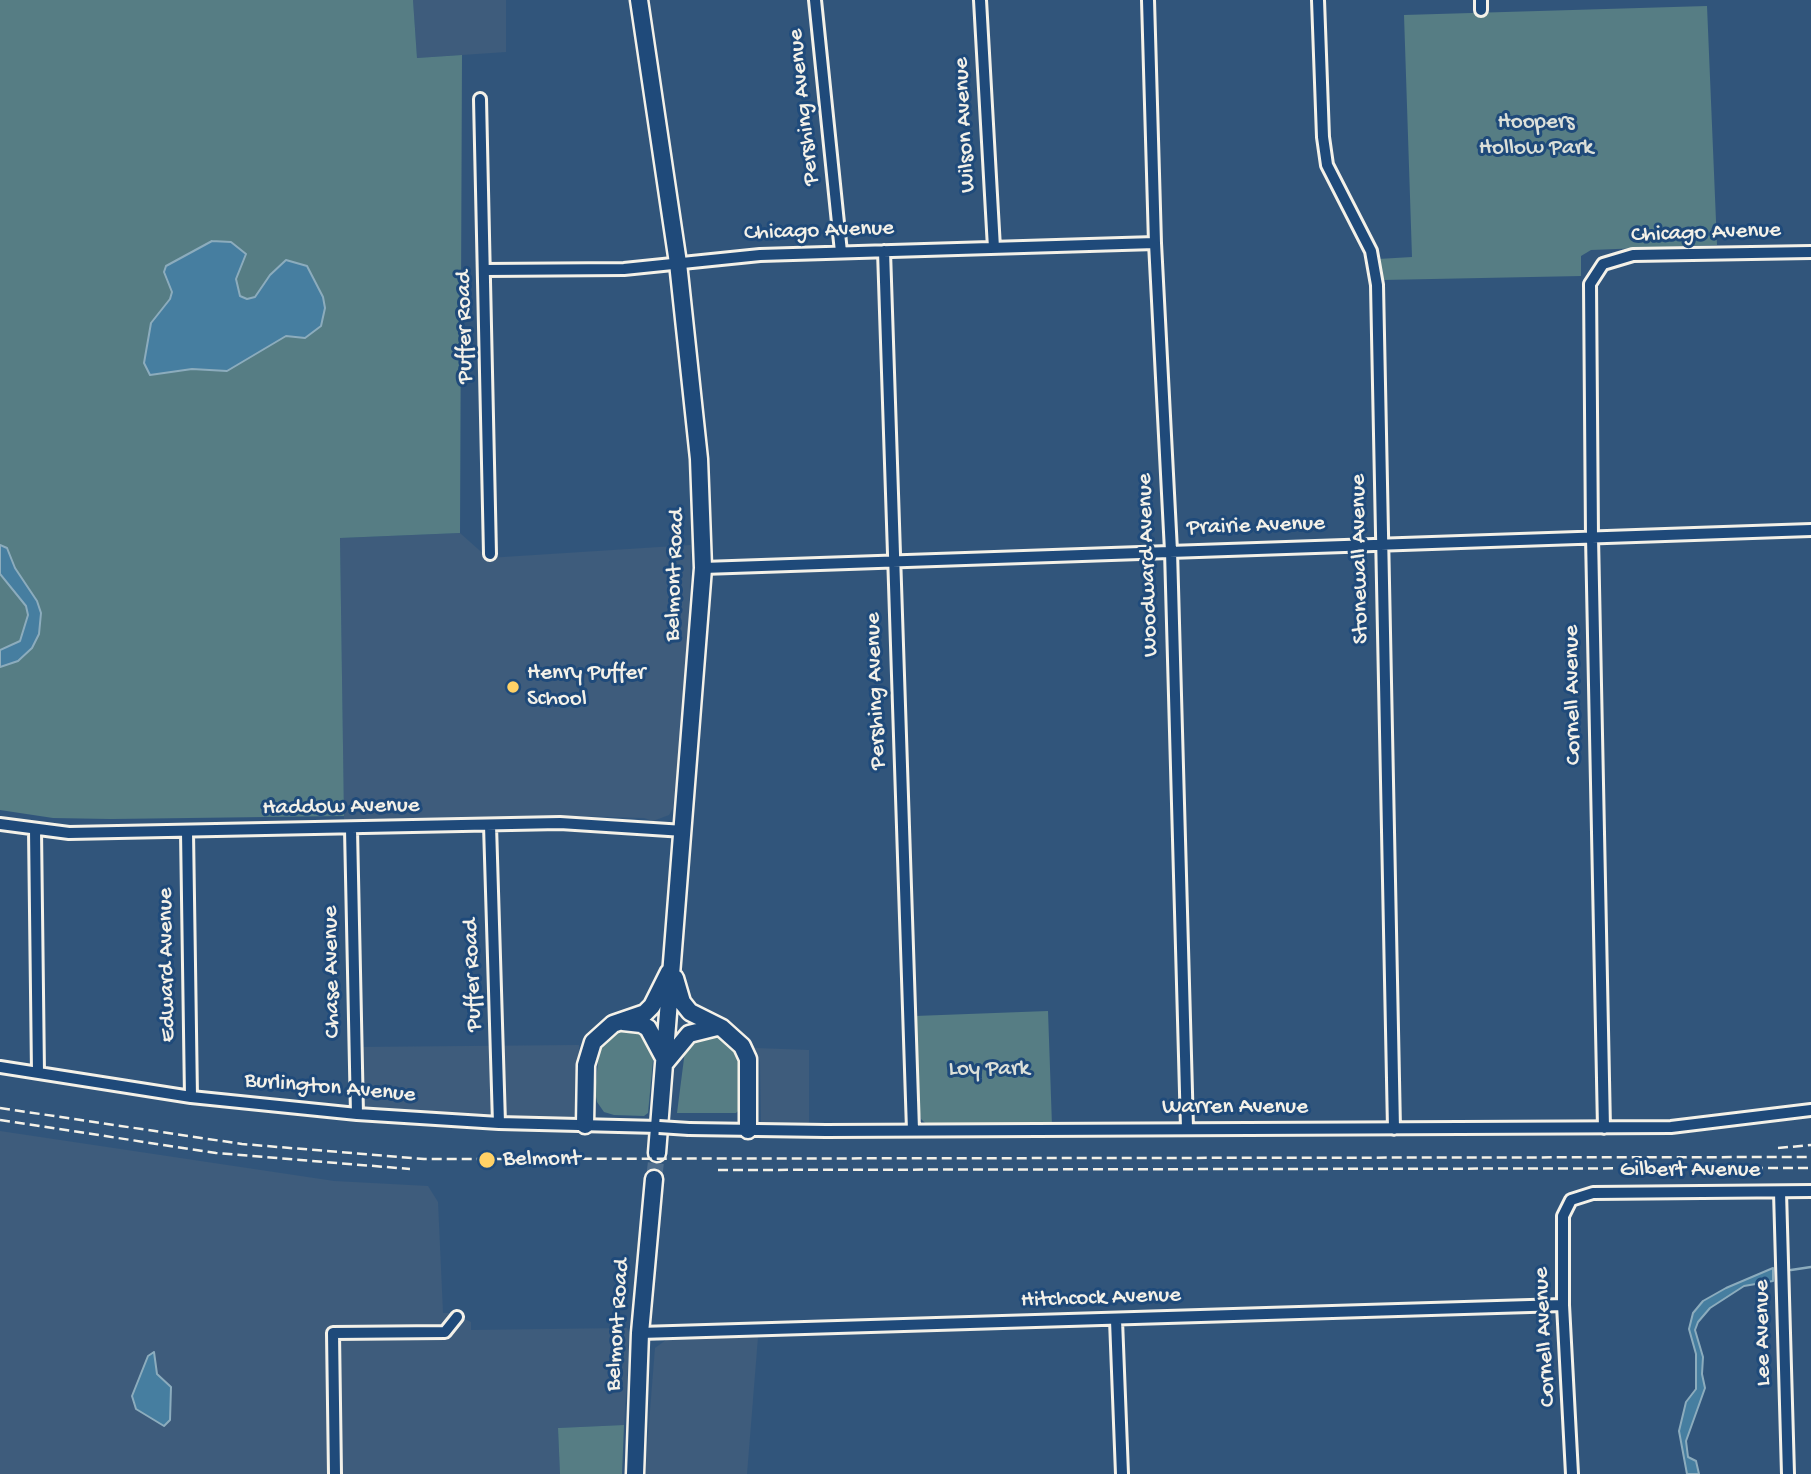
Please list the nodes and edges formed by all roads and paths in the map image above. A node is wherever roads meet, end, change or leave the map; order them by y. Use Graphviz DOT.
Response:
graph roads {
  1 [pos="639,0"];
  2 [pos="815,0"];
  3 [pos="980,0"];
  4 [pos="1148,0"];
  5 [pos="1318,0"];
  6 [pos="480,99"];
  7 [pos="1155,243"];
  8 [pos="994,248"];
  9 [pos="884,251"];
  10 [pos="841,252"];
  11 [pos="1811,252"];
  12 [pos="678,263"];
  13 [pos="1603,264"];
  14 [pos="485,271"];
  15 [pos="1811,530"];
  16 [pos="1591,537"];
  17 [pos="1381,544"];
  18 [pos="1171,551"];
  19 [pos="490,554"];
  20 [pos="893,561"];
  21 [pos="703,568"];
  22 [pos="0,824"];
  23 [pos="490,825"];
  24 [pos="351,829"];
  25 [pos="35,830"];
  26 [pos="684,831"];
  27 [pos="187,832"];
  28 [pos="672,966"];
  29 [pos="621,1022"];
  30 [pos="717,1027"];
  31 [pos="666,1063"];
  32 [pos="0,1067"];
  33 [pos="38,1073"];
  34 [pos="191,1097"];
  35 [pos="1811,1110"];
  36 [pos="357,1114"];
  37 [pos="499,1123"];
  38 [pos="585,1125"];
  39 [pos="659,1127"];
  40 [pos="1187,1128"];
  41 [pos="1604,1128"];
  42 [pos="1394,1129"];
  43 [pos="748,1130"];
  44 [pos="913,1130"];
  45 [pos="657,1153"];
  46 [pos="654,1180"];
  47 [pos="1811,1191"];
  48 [pos="1780,1192"];
  49 [pos="1571,1200"];
  50 [pos="1563,1305"];
  51 [pos="457,1317"];
  52 [pos="1116,1320"];
  53 [pos="640,1334"];
  54 [pos="335,1474"];
  55 [pos="635,1474"];
  56 [pos="1122,1474"];
  57 [pos="1572,1474"];
  58 [pos="1788,1474"];
  1 -- 12 [label="main road, Belmont Road"];
  2 -- 10 [label="street, Pershing Avenue"];
  3 -- 8 [label="street, Wilson Avenue"];
  4 -- 7 [label="street, Woodward Avenue"];
  5 -- 17 [label="street, Stonewall Avenue"];
  6 -- 14 [label="street, Puffer Road"];
  7 -- 8 [label="street, Chicago Avenue"];
  7 -- 18 [label="street, Woodward Avenue"];
  8 -- 9 [label="street, Chicago Avenue"];
  9 -- 10 [label="street, Chicago Avenue"];
  9 -- 20 [label="street, Pershing Avenue"];
  10 -- 12 [label="street, Chicago Avenue"];
  11 -- 13 [label="street, Chicago Avenue"];
  12 -- 14 [label="street, Chicago Avenue"];
  12 -- 21 [label="main road, Belmont Road"];
  13 -- 16 [label="street, Cornell Avenue"];
  14 -- 19 [label="street, Puffer Road"];
  15 -- 16 [label="street, Prairie Avenue"];
  16 -- 17 [label="street, Prairie Avenue"];
  16 -- 41 [label="street, Cornell Avenue"];
  17 -- 18 [label="street, Prairie Avenue"];
  17 -- 42 [label="street, Stonewall Avenue"];
  18 -- 20 [label="street, Prairie Avenue"];
  18 -- 40 [label="street, Woodward Avenue"];
  20 -- 21 [label="street, Prairie Avenue"];
  20 -- 44 [label="street, Pershing Avenue"];
  21 -- 26 [label="main road, Belmont Road"];
  22 -- 25 [label="street, Haddow Avenue"];
  23 -- 24 [label="street, Haddow Avenue"];
  23 -- 26 [label="street, Haddow Avenue"];
  23 -- 37 [label="street, Puffer Road"];
  24 -- 27 [label="street, Haddow Avenue"];
  24 -- 36 [label="street, Chase Avenue"];
  25 -- 27 [label="street, Haddow Avenue"];
  25 -- 33 [label="street"];
  26 -- 28 [label="main road, Belmont Road"];
  27 -- 34 [label="street, Edward Avenue"];
  28 -- 29 [label="main road"];
  28 -- 30 [label="main road"];
  28 -- 31 [label="main road, Belmont Road"];
  29 -- 31 [label="main road"];
  29 -- 38 [label="main road"];
  30 -- 31 [label="main road"];
  30 -- 43 [label="main road"];
  31 -- 45 [label="main road, Belmont Road"];
  32 -- 33 [label="street, Burlington Avenue"];
  33 -- 34 [label="street, Burlington Avenue"];
  34 -- 36 [label="street, Burlington Avenue"];
  35 -- 41 [label="street, Warren Avenue"];
  36 -- 37 [label="street, Burlington Avenue"];
  37 -- 38 [label="street, Burlington Avenue"];
  38 -- 39 [label="street, Burlington Avenue"];
  39 -- 43 [label="street, Warren Avenue, bridge"];
  40 -- 42 [label="street, Warren Avenue"];
  40 -- 44 [label="street, Warren Avenue"];
  41 -- 42 [label="street, Warren Avenue"];
  43 -- 44 [label="street, Warren Avenue"];
  46 -- 53 [label="main road, Belmont Road"];
  47 -- 48 [label="street, Gilbert Avenue"];
  48 -- 49 [label="street, Gilbert Avenue"];
  48 -- 58 [label="street, Lee Avenue"];
  49 -- 50 [label="street, Cornell Avenue"];
  50 -- 52 [label="street, Hitchcock Avenue"];
  50 -- 57 [label="street, Cornell Avenue"];
  51 -- 54 [label="street"];
  52 -- 53 [label="street, Hitchcock Avenue"];
  52 -- 56 [label="street"];
  53 -- 55 [label="main road, Belmont Road"];
}
